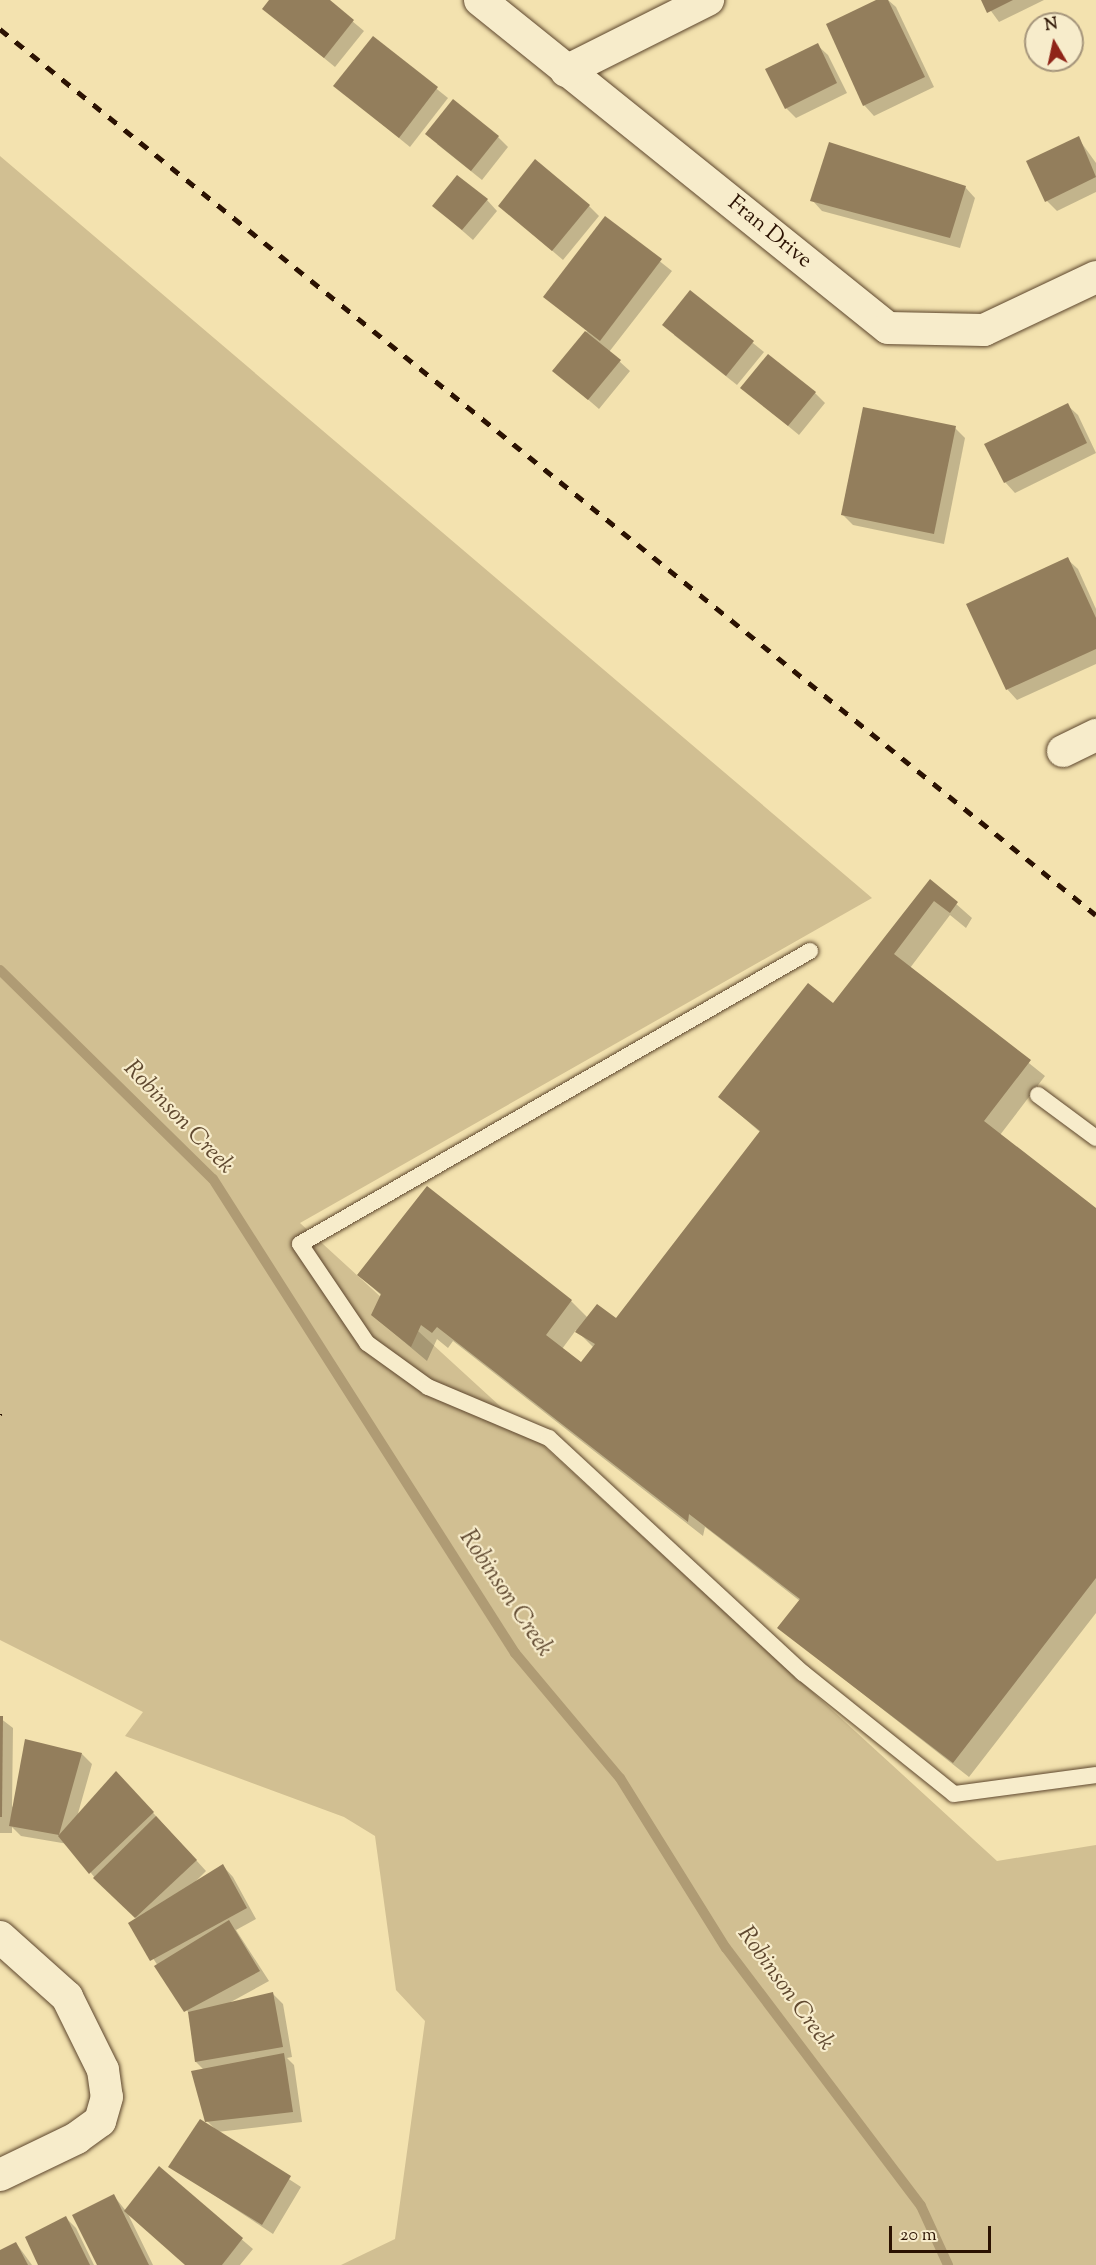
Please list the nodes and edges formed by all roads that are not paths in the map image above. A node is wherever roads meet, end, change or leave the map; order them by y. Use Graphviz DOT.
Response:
graph roads {
  1 [pos="480,0"];
  2 [pos="708,0"];
  3 [pos="566,71"];
  4 [pos="1096,277"];
  5 [pos="1096,735"];
  6 [pos="1063,750"];
  7 [pos="810,951"];
  8 [pos="1038,1095"];
  9 [pos="1096,1138"];
  10 [pos="1096,1775"];
  11 [pos="0,1937"];
  12 [pos="0,2175"];
  1 -- 3 [label="street, Fran Drive"];
  2 -- 3 [label="street"];
  3 -- 4 [label="street, Fran Drive"];
  5 -- 6 [label="street"];
  7 -- 10 [label="lane"];
  8 -- 9 [label="lane"];
  11 -- 12 [label="street"];
}
